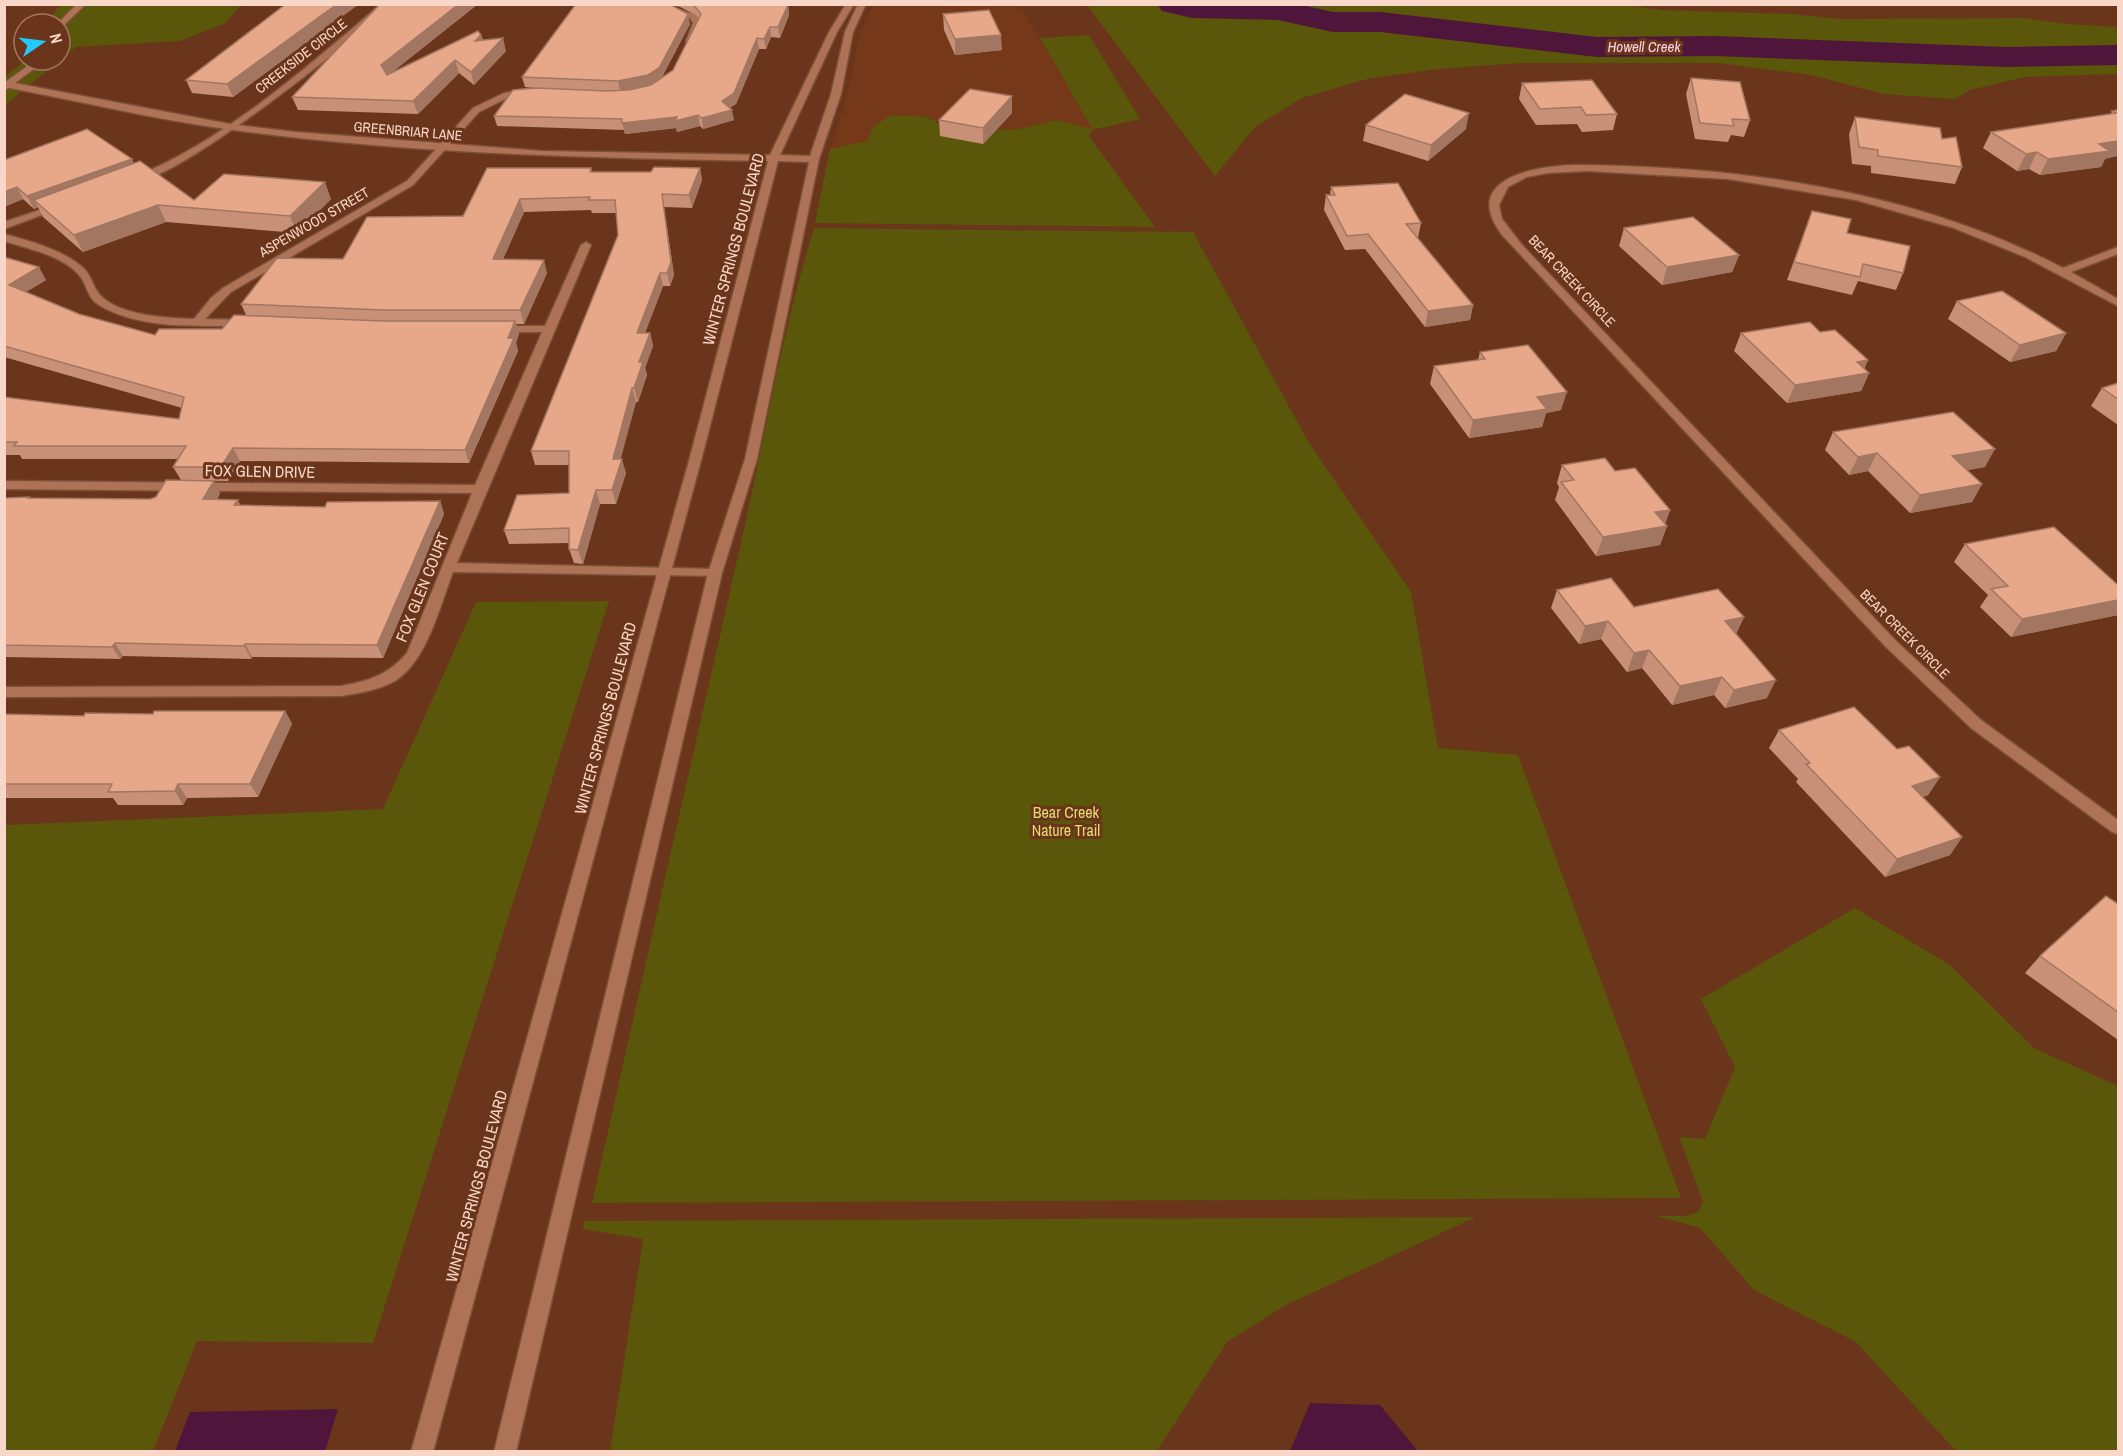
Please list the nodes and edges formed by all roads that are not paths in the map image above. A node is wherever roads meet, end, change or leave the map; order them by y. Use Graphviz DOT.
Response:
graph roads {
  1 [pos="387,4"];
  2 [pos="638,4"];
  3 [pos="850,4"];
  4 [pos="862,4"];
  5 [pos="685,49"];
  6 [pos="25,72"];
  7 [pos="6,86"];
  8 [pos="534,92"];
  9 [pos="230,127"];
  10 [pos="444,148"];
  11 [pos="774,158"];
  12 [pos="814,159"];
  13 [pos="127,182"];
  14 [pos="74,201"];
  15 [pos="4,226"];
  16 [pos="4,237"];
  17 [pos="586,244"];
  18 [pos="2118,250"];
  19 [pos="2065,271"];
  20 [pos="2118,303"];
  21 [pos="198,321"];
  22 [pos="257,323"];
  23 [pos="492,329"];
  24 [pos="550,329"];
  25 [pos="4,485"];
  26 [pos="480,489"];
  27 [pos="450,567"];
  28 [pos="664,571"];
  29 [pos="715,573"];
  30 [pos="4,692"];
  31 [pos="2118,828"];
  32 [pos="422,1452"];
  33 [pos="505,1452"];
  1 -- 9 [label="street, CREEKSIDE CIRCLE"];
  2 -- 5 [label="street"];
  3 -- 11 [label="street, WINTER SPRINGS BOULEVARD"];
  4 -- 12 [label="street"];
  6 -- 7 [label="street"];
  7 -- 9 [label="street, GREENBRIAR LANE"];
  8 -- 10 [label="street"];
  9 -- 10 [label="street, GREENBRIAR LANE"];
  9 -- 13 [label="street, CREEKSIDE CIRCLE"];
  10 -- 11 [label="street, GREENBRIAR LANE"];
  10 -- 21 [label="street, ASPENWOOD STREET"];
  11 -- 12 [label="street, GREENBRIAR LANE"];
  11 -- 28 [label="street, WINTER SPRINGS BOULEVARD"];
  12 -- 29 [label="street"];
  14 -- 15 [label="street"];
  16 -- 21 [label="street"];
  17 -- 24 [label="street, FOX GLEN COURT"];
  18 -- 19 [label="street"];
  19 -- 20 [label="street, BEAR CREEK CIRCLE"];
  19 -- 31 [label="street, BEAR CREEK CIRCLE"];
  21 -- 22 [label="street"];
  23 -- 24 [label="street"];
  24 -- 26 [label="street, FOX GLEN COURT"];
  25 -- 26 [label="street, FOX GLEN DRIVE"];
  26 -- 27 [label="street, FOX GLEN COURT"];
  27 -- 28 [label="street"];
  27 -- 30 [label="street, FOX GLEN COURT"];
  28 -- 29 [label="street"];
  28 -- 32 [label="street, WINTER SPRINGS BOULEVARD"];
  29 -- 33 [label="street"];
}
